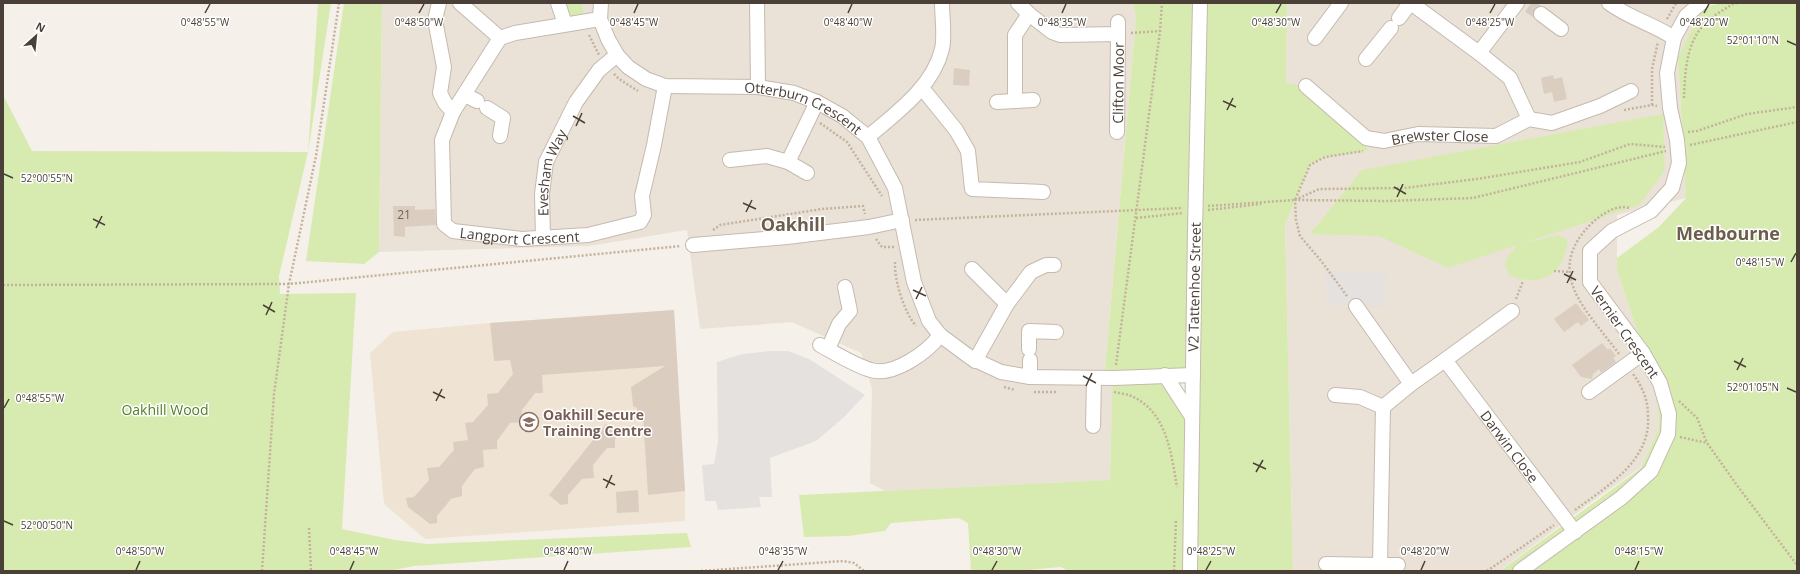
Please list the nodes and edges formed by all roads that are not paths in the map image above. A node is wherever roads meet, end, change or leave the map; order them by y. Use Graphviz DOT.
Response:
graph roads {
  1 [pos="439,3"];
  2 [pos="460,3"];
  3 [pos="558,3"];
  4 [pos="600,3"];
  5 [pos="758,3"];
  6 [pos="942,3"];
  7 [pos="1018,3"];
  8 [pos="1200,3"];
  9 [pos="1340,3"];
  10 [pos="1410,3"];
  11 [pos="1609,3"];
  12 [pos="1701,3"];
  13 [pos="1528,7"];
  14 [pos="1029,14"];
  15 [pos="600,19"];
  16 [pos="565,24"];
  17 [pos="1561,29"];
  18 [pos="500,38"];
  19 [pos="1315,38"];
  20 [pos="1674,38"];
  21 [pos="1479,53"];
  22 [pos="617,55"];
  23 [pos="1366,60"];
  24 [pos="758,86"];
  25 [pos="1306,86"];
  26 [pos="922,88"];
  27 [pos="1631,91"];
  28 [pos="664,93"];
  29 [pos="1033,100"];
  30 [pos="476,101"];
  31 [pos="1015,101"];
  32 [pos="817,102"];
  33 [pos="997,102"];
  34 [pos="453,112"];
  35 [pos="1530,118"];
  36 [pos="1117,132"];
  37 [pos="500,136"];
  38 [pos="868,137"];
  39 [pos="730,160"];
  40 [pos="788,162"];
  41 [pos="807,173"];
  42 [pos="1043,192"];
  43 [pos="902,220"];
  44 [pos="543,237"];
  45 [pos="692,245"];
  46 [pos="1054,265"];
  47 [pos="972,269"];
  48 [pos="845,286"];
  49 [pos="1006,304"];
  50 [pos="1356,306"];
  51 [pos="1512,311"];
  52 [pos="1056,332"];
  53 [pos="940,335"];
  54 [pos="1643,353"];
  55 [pos="975,360"];
  56 [pos="1445,360"];
  57 [pos="1165,375"];
  58 [pos="1192,376"];
  59 [pos="1030,378"];
  60 [pos="1094,378"];
  61 [pos="1410,384"];
  62 [pos="1589,392"];
  63 [pos="1334,395"];
  64 [pos="1383,407"];
  65 [pos="1192,417"];
  66 [pos="1093,426"];
  67 [pos="1575,532"];
  68 [pos="1326,564"];
  69 [pos="1380,565"];
  70 [pos="1398,566"];
  71 [pos="1350,568"];
  72 [pos="1190,571"];
  73 [pos="1520,571"];
  1 -- 34 [label="street"];
  2 -- 18 [label="street"];
  3 -- 16 [label="street"];
  4 -- 15 [label="street, Otterburn Crescent"];
  5 -- 24 [label="street"];
  6 -- 26 [label="street"];
  7 -- 14 [label="street, Clifton Moor"];
  8 -- 58 [label="street, V2 Tattenhoe Street, bridge"];
  9 -- 19 [label="street"];
  10 -- 21 [label="street"];
  10 -- 23 [label="street"];
  11 -- 20 [label="street"];
  12 -- 20 [label="street, Vernier Crescent"];
  13 -- 17 [label="street"];
  13 -- 21 [label="street"];
  14 -- 31 [label="street"];
  14 -- 36 [label="street, Clifton Moor"];
  15 -- 16 [label="street"];
  15 -- 22 [label="street, Otterburn Crescent"];
  16 -- 18 [label="street"];
  18 -- 30 [label="street, Langport Crescent"];
  20 -- 54 [label="street, Vernier Crescent"];
  21 -- 35 [label="street"];
  22 -- 28 [label="street, Otterburn Crescent"];
  22 -- 44 [label="street, Evesham Way"];
  24 -- 28 [label="street, Otterburn Crescent"];
  24 -- 32 [label="street, Otterburn Crescent"];
  25 -- 35 [label="street, Brewster Close"];
  26 -- 38 [label="street"];
  26 -- 42 [label="street"];
  27 -- 35 [label="street"];
  28 -- 44 [label="street, Langport Crescent"];
  29 -- 31 [label="street"];
  30 -- 34 [label="street, Langport Crescent"];
  30 -- 37 [label="street"];
  31 -- 33 [label="street"];
  32 -- 38 [label="street, Otterburn Crescent"];
  32 -- 40 [label="street"];
  34 -- 44 [label="street, Langport Crescent"];
  38 -- 43 [label="street, Otterburn Crescent"];
  39 -- 40 [label="street"];
  40 -- 41 [label="street"];
  43 -- 45 [label="street"];
  43 -- 53 [label="street, Otterburn Crescent"];
  46 -- 49 [label="street"];
  47 -- 49 [label="street"];
  48 -- 53 [label="street"];
  49 -- 55 [label="street"];
  50 -- 61 [label="street"];
  51 -- 56 [label="street"];
  52 -- 59 [label="street"];
  53 -- 55 [label="street, Otterburn Crescent"];
  54 -- 62 [label="street"];
  54 -- 67 [label="street, Vernier Crescent"];
  55 -- 59 [label="street, Otterburn Crescent"];
  56 -- 61 [label="street"];
  56 -- 67 [label="street, Darwin Close"];
  57 -- 58 [label="street, Otterburn Crescent"];
  57 -- 60 [label="street, Otterburn Crescent"];
  57 -- 65 [label="street"];
  58 -- 65 [label="street, V2 Tattenhoe Street"];
  59 -- 60 [label="street, Otterburn Crescent"];
  60 -- 66 [label="street"];
  61 -- 64 [label="street"];
  63 -- 64 [label="street"];
  64 -- 69 [label="street"];
  65 -- 72 [label="street, V2 Tattenhoe Street"];
  67 -- 73 [label="street, Vernier Crescent"];
  68 -- 71 [label="street"];
  69 -- 70 [label="street"];
  69 -- 71 [label="street"];
}
